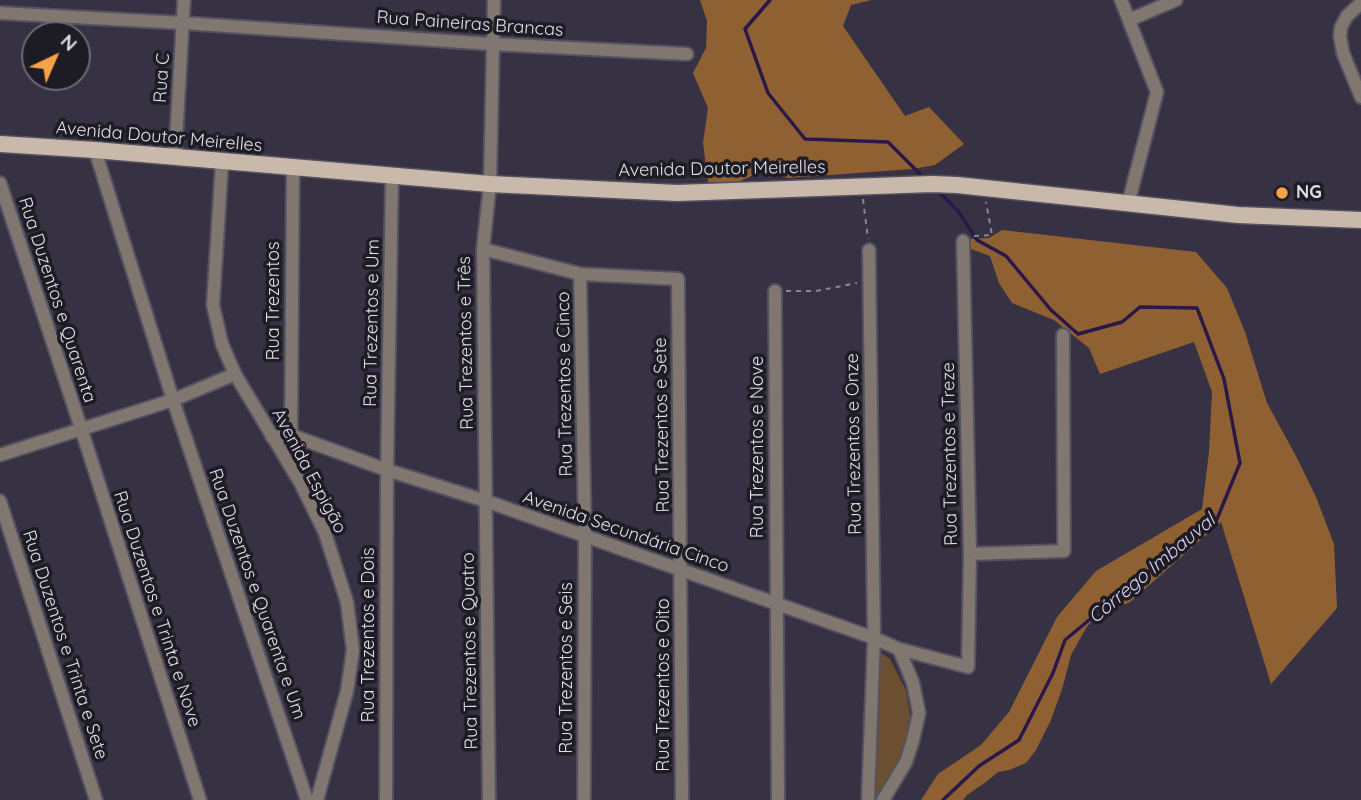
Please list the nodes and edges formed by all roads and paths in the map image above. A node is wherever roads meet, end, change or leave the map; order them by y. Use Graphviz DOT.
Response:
graph roads {
  1 [pos="184,0"];
  2 [pos="494,0"];
  3 [pos="1121,0"];
  4 [pos="1175,0"];
  5 [pos="1361,3"];
  6 [pos="0,13"];
  7 [pos="1129,20"];
  8 [pos="183,23"];
  9 [pos="492,44"];
  10 [pos="687,54"];
  11 [pos="1361,97"];
  12 [pos="0,144"];
  13 [pos="95,150"];
  14 [pos="174,158"];
  15 [pos="222,162"];
  16 [pos="293,168"];
  17 [pos="392,176"];
  18 [pos="0,183"];
  19 [pos="490,184"];
  20 [pos="862,187"];
  21 [pos="983,188"];
  22 [pos="1128,204"];
  23 [pos="1361,220"];
  24 [pos="966,239"];
  25 [pos="482,249"];
  26 [pos="869,250"];
  27 [pos="580,274"];
  28 [pos="870,281"];
  29 [pos="775,290"];
  30 [pos="1063,335"];
  31 [pos="235,374"];
  32 [pos="173,400"];
  33 [pos="81,428"];
  34 [pos="291,435"];
  35 [pos="272,436"];
  36 [pos="0,455"];
  37 [pos="387,470"];
  38 [pos="0,501"];
  39 [pos="486,501"];
  40 [pos="585,536"];
  41 [pos="970,554"];
  42 [pos="681,570"];
  43 [pos="777,604"];
  44 [pos="874,638"];
  45 [pos="899,649"];
  46 [pos="968,667"];
  47 [pos="96,800"];
  48 [pos="200,800"];
  49 [pos="307,800"];
  50 [pos="317,800"];
  51 [pos="386,800"];
  52 [pos="489,800"];
  53 [pos="584,800"];
  54 [pos="682,800"];
  55 [pos="778,800"];
  56 [pos="868,800"];
  57 [pos="883,800"];
  1 -- 8 [label="street, Rua C"];
  2 -- 9 [label="street, Rua Trezentos e Três"];
  3 -- 7 [label="street"];
  4 -- 7 [label="street"];
  5 -- 11 [label="street"];
  6 -- 8 [label="street, Rua Paineiras Brancas"];
  7 -- 22 [label="street"];
  8 -- 9 [label="street, Rua Paineiras Brancas"];
  8 -- 14 [label="street, Rua C"];
  9 -- 10 [label="street, Rua Paineiras Brancas"];
  9 -- 19 [label="street, Rua Trezentos e Três"];
  12 -- 13 [label="main road, Avenida Doutor Meirelles"];
  13 -- 14 [label="main road, Avenida Doutor Meirelles"];
  13 -- 32 [label="street, Rua Duzentos e Quarenta e Um"];
  14 -- 15 [label="main road, Avenida Doutor Meirelles"];
  15 -- 16 [label="main road, Avenida Doutor Meirelles"];
  15 -- 31 [label="street, Avenida Espigão"];
  16 -- 17 [label="main road, Avenida Doutor Meirelles"];
  16 -- 34 [label="street, Rua Trezentos"];
  17 -- 19 [label="main road, Avenida Doutor Meirelles"];
  17 -- 37 [label="street, Rua Trezentos e Um"];
  18 -- 33 [label="street, Rua Duzentos e Quarenta"];
  19 -- 20 [label="main road, Avenida Doutor Meirelles"];
  19 -- 25 [label="street, Rua Trezentos e Três"];
  20 -- 21 [label="main road, Avenida Doutor Meirelles"];
  20 -- 26 [label="path"];
  21 -- 22 [label="main road, Avenida Doutor Meirelles"];
  21 -- 24 [label="path"];
  22 -- 23 [label="main road, Avenida Doutor Meirelles"];
  24 -- 41 [label="street, Rua Trezentos e Treze"];
  25 -- 27 [label="street"];
  25 -- 39 [label="street, Rua Trezentos e Três"];
  26 -- 28 [label="street, Rua Trezentos e Onze"];
  27 -- 40 [label="street, Rua Trezentos e Cinco"];
  27 -- 42 [label="street, Rua Trezentos e Sete"];
  28 -- 29 [label="path"];
  28 -- 44 [label="street, Rua Trezentos e Onze"];
  29 -- 43 [label="street, Rua Trezentos e Nove"];
  30 -- 41 [label="street"];
  31 -- 32 [label="street"];
  31 -- 35 [label="street, Avenida Espigão"];
  32 -- 33 [label="street"];
  32 -- 49 [label="street, Rua Duzentos e Quarenta e Um"];
  33 -- 36 [label="street"];
  33 -- 48 [label="street, Rua Duzentos e Trinta e Nove"];
  34 -- 35 [label="street, Avenida Secundária Cinco"];
  34 -- 37 [label="street, Avenida Secundária Cinco"];
  35 -- 50 [label="street, Avenida Espigão"];
  37 -- 39 [label="street, Avenida Secundária Cinco"];
  37 -- 51 [label="street, Rua Trezentos e Dois"];
  38 -- 47 [label="street, Rua Duzentos e Trinta e Sete"];
  39 -- 40 [label="street, Avenida Secundária Cinco"];
  39 -- 52 [label="street, Rua Trezentos e Quatro"];
  40 -- 42 [label="street, Avenida Secundária Cinco"];
  40 -- 53 [label="street, Rua Trezentos e Seis"];
  41 -- 46 [label="street, Rua Trezentos e Treze"];
  42 -- 43 [label="street, Avenida Secundária Cinco"];
  42 -- 54 [label="street, Rua Trezentos e Oito"];
  43 -- 44 [label="street, Avenida Secundária Cinco"];
  43 -- 55 [label="street, Rua Trezentos e Nove"];
  44 -- 45 [label="street, Avenida Secundária Cinco"];
  44 -- 56 [label="street, Rua Trezentos e Onze"];
  45 -- 46 [label="street, Avenida Secundária Cinco"];
  45 -- 57 [label="street"];
}
